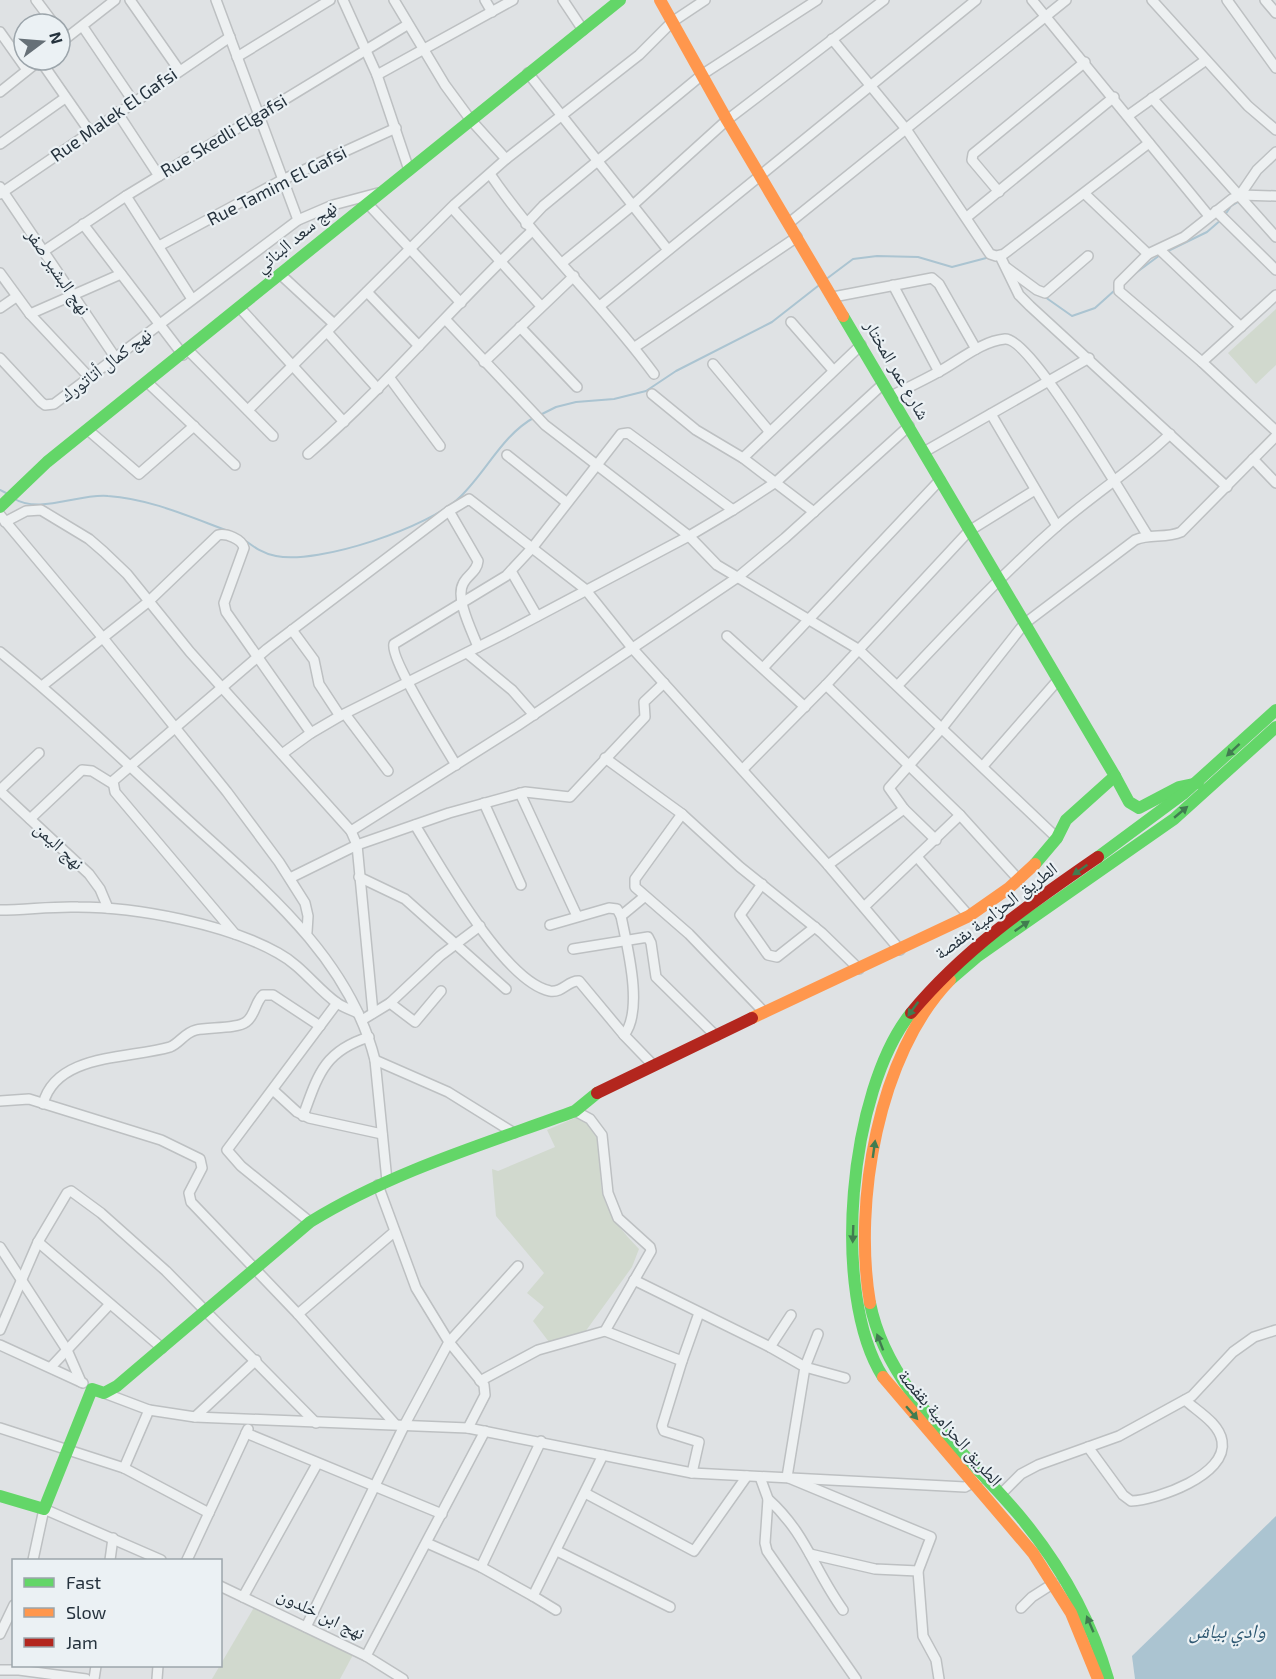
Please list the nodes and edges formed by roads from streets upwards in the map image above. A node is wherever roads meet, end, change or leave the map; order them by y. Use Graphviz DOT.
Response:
graph roads {
  1 [pos="130,0"];
  2 [pos="216,0"];
  3 [pos="330,0"];
  4 [pos="344,0"];
  5 [pos="395,0"];
  6 [pos="485,0"];
  7 [pos="513,0"];
  8 [pos="563,0"];
  9 [pos="620,0"];
  10 [pos="660,0"];
  11 [pos="705,0"];
  12 [pos="817,0"];
  13 [pos="884,0"];
  14 [pos="976,0"];
  15 [pos="1032,0"];
  16 [pos="1066,0"];
  17 [pos="1227,0"];
  18 [pos="1265,0"];
  19 [pos="112,1"];
  20 [pos="1154,1"];
  21 [pos="492,12"];
  22 [pos="1276,14"];
  23 [pos="1045,17"];
  24 [pos="672,22"];
  25 [pos="407,25"];
  26 [pos="83,27"];
  27 [pos="583,30"];
  28 [pos="0,32"];
  29 [pos="72,33"];
  30 [pos="230,37"];
  31 [pos="832,39"];
  32 [pos="9,46"];
  33 [pos="366,49"];
  34 [pos="12,50"];
  35 [pos="423,51"];
  36 [pos="0,53"];
  37 [pos="1273,56"];
  38 [pos="237,57"];
  39 [pos="1206,60"];
  40 [pos="1085,62"];
  41 [pos="1276,68"];
  42 [pos="179,70"];
  43 [pos="25,72"];
  44 [pos="48,72"];
  45 [pos="528,73"];
  46 [pos="703,74"];
  47 [pos="377,75"];
  48 [pos="871,86"];
  49 [pos="0,92"];
  50 [pos="1114,97"];
  51 [pos="65,98"];
  52 [pos="1152,98"];
  53 [pos="133,101"];
  54 [pos="117,112"];
  55 [pos="1129,115"];
  56 [pos="258,116"];
  57 [pos="563,116"];
  58 [pos="470,119"];
  59 [pos="727,120"];
  60 [pos="396,128"];
  61 [pos="906,129"];
  62 [pos="1276,130"];
  63 [pos="90,132"];
  64 [pos="1149,143"];
  65 [pos="0,144"];
  66 [pos="1276,152"];
  67 [pos="506,159"];
  68 [pos="597,163"];
  69 [pos="409,170"];
  70 [pos="760,173"];
  71 [pos="490,174"];
  72 [pos="159,176"];
  73 [pos="282,180"];
  74 [pos="1,191"];
  75 [pos="999,192"];
  76 [pos="380,193"];
  77 [pos="1085,194"];
  78 [pos="1239,195"];
  79 [pos="126,196"];
  80 [pos="1276,196"];
  81 [pos="367,203"];
  82 [pos="633,206"];
  83 [pos="452,208"];
  84 [pos="1213,214"];
  85 [pos="967,218"];
  86 [pos="298,220"];
  87 [pos="789,223"];
  88 [pos="84,224"];
  89 [pos="529,227"];
  90 [pos="797,237"];
  91 [pos="1276,237"];
  92 [pos="159,246"];
  93 [pos="410,249"];
  94 [pos="668,250"];
  95 [pos="1160,250"];
  96 [pos="44,251"];
  97 [pos="1148,254"];
  98 [pos="1000,256"];
  99 [pos="1088,256"];
  100 [pos="499,262"];
  101 [pos="562,263"];
  102 [pos="1007,268"];
  103 [pos="1276,270"];
  104 [pos="0,273"];
  105 [pos="121,274"];
  106 [pos="280,274"];
  107 [pos="574,276"];
  108 [pos="893,285"];
  109 [pos="367,292"];
  110 [pos="1276,295"];
  111 [pos="73,296"];
  112 [pos="16,297"];
  113 [pos="833,297"];
  114 [pos="192,299"];
  115 [pos="461,303"];
  116 [pos="541,306"];
  117 [pos="601,306"];
  118 [pos="0,308"];
  119 [pos="240,308"];
  120 [pos="30,314"];
  121 [pos="446,320"];
  122 [pos="791,322"];
  123 [pos="160,324"];
  124 [pos="334,324"];
  125 [pos="520,327"];
  126 [pos="1241,327"];
  127 [pos="327,332"];
  128 [pos="861,345"];
  129 [pos="419,346"];
  130 [pos="635,347"];
  131 [pos="976,349"];
  132 [pos="186,352"];
  133 [pos="115,357"];
  134 [pos="0,358"];
  135 [pos="1089,358"];
  136 [pos="483,362"];
  137 [pos="1202,362"];
  138 [pos="713,364"];
  139 [pos="293,365"];
  140 [pos="833,370"];
  141 [pos="939,372"];
  142 [pos="654,374"];
  143 [pos="89,377"];
  144 [pos="389,377"];
  145 [pos="1050,381"];
  146 [pos="147,382"];
  147 [pos="884,384"];
  148 [pos="577,387"];
  149 [pos="378,389"];
  150 [pos="652,394"];
  151 [pos="891,396"];
  152 [pos="248,410"];
  153 [pos="991,414"];
  154 [pos="344,422"];
  155 [pos="194,426"];
  156 [pos="909,426"];
  157 [pos="88,430"];
  158 [pos="769,431"];
  159 [pos="1276,433"];
  160 [pos="1170,434"];
  161 [pos="273,436"];
  162 [pos="440,446"];
  163 [pos="924,452"];
  164 [pos="308,454"];
  165 [pos="507,456"];
  166 [pos="744,458"];
  167 [pos="1253,459"];
  168 [pos="595,464"];
  169 [pos="235,465"];
  170 [pos="940,480"];
  171 [pos="776,482"];
  172 [pos="1114,482"];
  173 [pos="1276,483"];
  174 [pos="1227,487"];
  175 [pos="1035,490"];
  176 [pos="566,502"];
  177 [pos="733,510"];
  178 [pos="448,511"];
  179 [pos="2,512"];
  180 [pos="814,512"];
  181 [pos="1057,526"];
  182 [pos="969,531"];
  183 [pos="689,536"];
  184 [pos="1148,536"];
  185 [pos="533,547"];
  186 [pos="511,571"];
  187 [pos="738,577"];
  188 [pos="998,580"];
  189 [pos="585,589"];
  190 [pos="462,601"];
  191 [pos="148,602"];
  192 [pos="537,615"];
  193 [pos="808,618"];
  194 [pos="1024,624"];
  195 [pos="292,630"];
  196 [pos="727,636"];
  197 [pos="103,638"];
  198 [pos="478,647"];
  199 [pos="633,649"];
  200 [pos="858,649"];
  201 [pos="0,652"];
  202 [pos="467,653"];
  203 [pos="257,658"];
  204 [pos="762,668"];
  205 [pos="1059,680"];
  206 [pos="408,682"];
  207 [pos="664,683"];
  208 [pos="826,685"];
  209 [pos="898,685"];
  210 [pos="42,686"];
  211 [pos="222,687"];
  212 [pos="805,707"];
  213 [pos="1276,710"];
  214 [pos="342,715"];
  215 [pos="534,715"];
  216 [pos="1276,727"];
  217 [pos="175,728"];
  218 [pos="942,728"];
  219 [pos="311,733"];
  220 [pos="39,753"];
  221 [pos="282,754"];
  222 [pos="605,758"];
  223 [pos="456,765"];
  224 [pos="908,765"];
  225 [pos="130,766"];
  226 [pos="983,766"];
  227 [pos="743,769"];
  228 [pos="388,771"];
  229 [pos="1115,776"];
  230 [pos="1198,783"];
  231 [pos="113,784"];
  232 [pos="0,791"];
  233 [pos="520,793"];
  234 [pos="484,803"];
  235 [pos="904,809"];
  236 [pos="682,814"];
  237 [pos="960,815"];
  238 [pos="30,819"];
  239 [pos="415,825"];
  240 [pos="351,831"];
  241 [pos="1057,838"];
  242 [pos="936,840"];
  243 [pos="357,845"];
  244 [pos="917,857"];
  245 [pos="828,865"];
  246 [pos="359,877"];
  247 [pos="290,878"];
  248 [pos="1019,880"];
  249 [pos="762,884"];
  250 [pos="521,885"];
  251 [pos="644,897"];
  252 [pos="864,906"];
  253 [pos="108,908"];
  254 [pos="0,910"];
  255 [pos="577,916"];
  256 [pos="621,916"];
  257 [pos="969,916"];
  258 [pos="550,925"];
  259 [pos="480,926"];
  260 [pos="815,927"];
  261 [pos="307,932"];
  262 [pos="236,934"];
  263 [pos="626,938"];
  264 [pos="455,945"];
  265 [pos="573,949"];
  266 [pos="900,950"];
  267 [pos="859,969"];
  268 [pos="506,989"];
  269 [pos="441,991"];
  270 [pos="390,1002"];
  271 [pos="337,1004"];
  272 [pos="764,1012"];
  273 [pos="373,1013"];
  274 [pos="360,1016"];
  275 [pos="320,1026"];
  276 [pos="624,1035"];
  277 [pos="716,1036"];
  278 [pos="369,1037"];
  279 [pos="375,1060"];
  280 [pos="653,1065"];
  281 [pos="273,1090"];
  282 [pos="0,1101"];
  283 [pos="43,1104"];
  284 [pos="575,1111"];
  285 [pos="303,1116"];
  286 [pos="514,1133"];
  287 [pos="382,1134"];
  288 [pos="382,1183"];
  289 [pos="310,1222"];
  290 [pos="394,1232"];
  291 [pos="38,1242"];
  292 [pos="0,1247"];
  293 [pos="518,1266"];
  294 [pos="255,1271"];
  295 [pos="21,1279"];
  296 [pos="634,1280"];
  297 [pos="110,1304"];
  298 [pos="206,1312"];
  299 [pos="699,1313"];
  300 [pos="298,1314"];
  301 [pos="791,1315"];
  302 [pos="0,1330"];
  303 [pos="1276,1330"];
  304 [pos="605,1331"];
  305 [pos="818,1334"];
  306 [pos="449,1342"];
  307 [pos="0,1345"];
  308 [pos="770,1347"];
  309 [pos="162,1348"];
  310 [pos="67,1350"];
  311 [pos="256,1360"];
  312 [pos="682,1361"];
  313 [pos="51,1367"];
  314 [pos="806,1367"];
  315 [pos="846,1378"];
  316 [pos="480,1381"];
  317 [pos="81,1382"];
  318 [pos="98,1391"];
  319 [pos="1185,1400"];
  320 [pos="149,1410"];
  321 [pos="195,1418"];
  322 [pos="252,1421"];
  323 [pos="316,1423"];
  324 [pos="400,1424"];
  325 [pos="0,1428"];
  326 [pos="468,1428"];
  327 [pos="485,1431"];
  328 [pos="246,1433"];
  329 [pos="541,1442"];
  330 [pos="1088,1447"];
  331 [pos="66,1449"];
  332 [pos="603,1455"];
  333 [pos="317,1464"];
  334 [pos="124,1468"];
  335 [pos="692,1473"];
  336 [pos="747,1476"];
  337 [pos="759,1476"];
  338 [pos="786,1477"];
  339 [pos="979,1479"];
  340 [pos="376,1487"];
  341 [pos="585,1493"];
  342 [pos="1001,1494"];
  343 [pos="0,1496"];
  344 [pos="768,1499"];
  345 [pos="44,1509"];
  346 [pos="209,1513"];
  347 [pos="442,1514"];
  348 [pos="113,1538"];
  349 [pos="427,1543"];
  350 [pos="557,1551"];
  351 [pos="810,1554"];
  352 [pos="33,1559"];
  353 [pos="110,1559"];
  354 [pos="159,1559"];
  355 [pos="187,1559"];
  356 [pos="481,1567"];
  357 [pos="918,1571"];
  358 [pos="1054,1583"];
  359 [pos="222,1587"];
  360 [pos="533,1596"];
  361 [pos="243,1597"];
  362 [pos="670,1607"];
  363 [pos="1022,1608"];
  364 [pos="12,1609"];
  365 [pos="556,1610"];
  366 [pos="843,1610"];
  367 [pos="306,1627"];
  368 [pos="0,1634"];
  369 [pos="366,1656"];
  370 [pos="0,1670"];
  371 [pos="86,1679"];
  372 [pos="404,1679"];
  373 [pos="856,1679"];
  374 [pos="939,1679"];
  375 [pos="1098,1679"];
  376 [pos="1108,1679"];
  1 -- 42 [label="street"];
  2 -- 30 [label="street"];
  3 -- 38 [label="street"];
  4 -- 33 [label="street"];
  5 -- 25 [label="street"];
  6 -- 21 [label="street"];
  7 -- 21 [label="street"];
  8 -- 27 [label="street"];
  9 -- 27 [label="street, نهج سعد البناني"];
  10 -- 24 [label="street, شارع عمر المختار"];
  11 -- 24 [label="street"];
  12 -- 46 [label="street"];
  13 -- 31 [label="street"];
  14 -- 48 [label="street"];
  15 -- 23 [label="street"];
  16 -- 23 [label="street"];
  17 -- 37 [label="street"];
  18 -- 22 [label="street"];
  19 -- 26 [label="street"];
  20 -- 39 [label="street"];
  21 -- 35 [label="street"];
  23 -- 40 [label="street"];
  23 -- 61 [label="street"];
  24 -- 46 [label="street, شارع عمر المختار"];
  24 -- 57 [label="street"];
  25 -- 33 [label="street, Rue Skedli Elgafsi"];
  25 -- 35 [label="street"];
  26 -- 29 [label="street"];
  26 -- 53 [label="street"];
  27 -- 45 [label="street, نهج سعد البناني"];
  28 -- 32 [label="street"];
  30 -- 38 [label="street"];
  30 -- 42 [label="street, Rue Malek El Gafsi"];
  31 -- 48 [label="street"];
  31 -- 59 [label="street"];
  32 -- 34 [label="street"];
  32 -- 36 [label="street"];
  33 -- 47 [label="street"];
  33 -- 56 [label="street, Rue Skedli Elgafsi"];
  35 -- 47 [label="street"];
  35 -- 58 [label="street"];
  37 -- 41 [label="street"];
  38 -- 56 [label="street"];
  39 -- 52 [label="street"];
  39 -- 62 [label="street"];
  40 -- 50 [label="street"];
  40 -- 75 [label="street"];
  42 -- 53 [label="street, Rue Malek El Gafsi"];
  43 -- 49 [label="street"];
  44 -- 51 [label="street"];
  45 -- 57 [label="street"];
  45 -- 58 [label="street, نهج سعد البناني"];
  46 -- 59 [label="street, شارع عمر المختار"];
  46 -- 68 [label="street"];
  47 -- 60 [label="street"];
  48 -- 61 [label="street"];
  48 -- 70 [label="street"];
  50 -- 55 [label="street"];
  50 -- 75 [label="street"];
  51 -- 63 [label="street"];
  51 -- 65 [label="street"];
  52 -- 55 [label="street"];
  52 -- 78 [label="street"];
  53 -- 54 [label="street, Rue Malek El Gafsi"];
  54 -- 63 [label="street, Rue Malek El Gafsi"];
  54 -- 72 [label="street"];
  55 -- 64 [label="street"];
  56 -- 72 [label="street, Rue Skedli Elgafsi"];
  56 -- 73 [label="street"];
  57 -- 67 [label="street"];
  57 -- 68 [label="street"];
  58 -- 67 [label="street"];
  58 -- 69 [label="street, نهج سعد البناني"];
  59 -- 70 [label="street, شارع عمر المختار"];
  59 -- 82 [label="street"];
  60 -- 69 [label="street"];
  60 -- 73 [label="street, Rue Tamim El Gafsi"];
  61 -- 85 [label="street"];
  61 -- 87 [label="street"];
  63 -- 74 [label="street, Rue Malek El Gafsi"];
  64 -- 77 [label="street"];
  64 -- 84 [label="street"];
  66 -- 78 [label="street"];
  67 -- 71 [label="street"];
  68 -- 82 [label="street"];
  68 -- 89 [label="street"];
  69 -- 76 [label="street, نهج سعد البناني"];
  70 -- 87 [label="street, شارع عمر المختار"];
  70 -- 94 [label="street"];
  71 -- 83 [label="street"];
  71 -- 89 [label="street"];
  72 -- 79 [label="street, Rue Skedli Elgafsi"];
  73 -- 86 [label="street"];
  73 -- 92 [label="street, Rue Tamim El Gafsi"];
  74 -- 96 [label="street, نهج البشير صفر"];
  75 -- 85 [label="street"];
  76 -- 81 [label="street, نهج سعد البناني"];
  76 -- 86 [label="street, نهج كمال أتاتورك"];
  77 -- 97 [label="street"];
  77 -- 98 [label="street"];
  78 -- 80 [label="street"];
  78 -- 84 [label="street"];
  78 -- 91 [label="street"];
  79 -- 88 [label="street, Rue Skedli Elgafsi"];
  79 -- 92 [label="street"];
  81 -- 93 [label="street"];
  81 -- 106 [label="street, نهج سعد البناني"];
  82 -- 94 [label="street"];
  82 -- 101 [label="street"];
  83 -- 93 [label="street"];
  83 -- 100 [label="street"];
  84 -- 95 [label="street"];
  84 -- 103 [label="street"];
  85 -- 98 [label="street"];
  86 -- 114 [label="street, نهج كمال أتاتورك"];
  87 -- 90 [label="street, شارع عمر المختار"];
  88 -- 96 [label="street, Rue Skedli Elgafsi"];
  88 -- 105 [label="street"];
  89 -- 100 [label="street"];
  89 -- 101 [label="street"];
  90 -- 113 [label="street, شارع عمر المختار"];
  90 -- 130 [label="street"];
  92 -- 114 [label="street"];
  93 -- 109 [label="street"];
  93 -- 115 [label="street"];
  94 -- 117 [label="street"];
  95 -- 97 [label="street"];
  95 -- 126 [label="street"];
  96 -- 111 [label="street, نهج البشير صفر"];
  97 -- 137 [label="street"];
  98 -- 102 [label="street"];
  99 -- 102 [label="street"];
  100 -- 115 [label="street"];
  100 -- 116 [label="street"];
  101 -- 107 [label="street"];
  102 -- 135 [label="street"];
  104 -- 112 [label="street"];
  105 -- 111 [label="street"];
  105 -- 123 [label="street"];
  106 -- 119 [label="street, نهج سعد البناني"];
  106 -- 124 [label="street"];
  107 -- 116 [label="street"];
  107 -- 117 [label="street"];
  108 -- 113 [label="street"];
  108 -- 131 [label="street"];
  108 -- 141 [label="street"];
  109 -- 124 [label="street"];
  109 -- 129 [label="street"];
  110 -- 126 [label="street"];
  111 -- 120 [label="street"];
  111 -- 133 [label="street, نهج البشير صفر"];
  112 -- 118 [label="street"];
  112 -- 120 [label="street"];
  113 -- 128 [label="street, شارع عمر المختار"];
  114 -- 123 [label="street, نهج كمال أتاتورك"];
  115 -- 121 [label="street"];
  116 -- 125 [label="street"];
  117 -- 130 [label="street"];
  119 -- 132 [label="street, نهج سعد البناني"];
  119 -- 139 [label="street"];
  120 -- 143 [label="street"];
  121 -- 129 [label="street"];
  121 -- 136 [label="street"];
  122 -- 140 [label="street"];
  123 -- 132 [label="street"];
  123 -- 133 [label="street, نهج كمال أتاتورك"];
  124 -- 127 [label="street"];
  125 -- 136 [label="street"];
  125 -- 148 [label="street"];
  126 -- 137 [label="street"];
  127 -- 139 [label="street"];
  127 -- 149 [label="street"];
  128 -- 140 [label="street"];
  128 -- 147 [label="street, شارع عمر المختار"];
  129 -- 144 [label="street"];
  130 -- 142 [label="street"];
  131 -- 141 [label="street"];
  131 -- 145 [label="street"];
  132 -- 146 [label="street, نهج سعد البناني"];
  132 -- 152 [label="street"];
  133 -- 143 [label="street, نهج كمال أتاتورك"];
  134 -- 143 [label="street, نهج كمال أتاتورك"];
  135 -- 145 [label="street"];
  135 -- 160 [label="street"];
  136 -- 168 [label="street"];
  137 -- 159 [label="street"];
  138 -- 158 [label="street"];
  139 -- 152 [label="street"];
  139 -- 154 [label="street"];
  140 -- 158 [label="street"];
  141 -- 151 [label="street"];
  144 -- 149 [label="street"];
  144 -- 162 [label="street"];
  145 -- 153 [label="street"];
  145 -- 172 [label="street"];
  146 -- 155 [label="street"];
  146 -- 157 [label="street, نهج سعد البناني"];
  147 -- 151 [label="street, شارع عمر المختار"];
  147 -- 171 [label="street"];
  149 -- 154 [label="street"];
  150 -- 166 [label="street"];
  151 -- 156 [label="street, شارع عمر المختار"];
  152 -- 161 [label="street"];
  153 -- 163 [label="street"];
  153 -- 175 [label="street"];
  154 -- 164 [label="street"];
  155 -- 157 [label="street"];
  155 -- 169 [label="street"];
  156 -- 163 [label="street, شارع عمر المختار"];
  156 -- 180 [label="street"];
  157 -- 179 [label="street, نهج سعد البناني"];
  158 -- 166 [label="street"];
  159 -- 167 [label="street"];
  160 -- 172 [label="street"];
  160 -- 174 [label="street"];
  163 -- 170 [label="street, شارع عمر المختار"];
  165 -- 176 [label="street"];
  166 -- 171 [label="street"];
  167 -- 173 [label="street"];
  167 -- 174 [label="street"];
  168 -- 176 [label="street"];
  168 -- 177 [label="street"];
  168 -- 183 [label="street"];
  170 -- 182 [label="street, شارع عمر المختار"];
  170 -- 193 [label="street"];
  171 -- 177 [label="street"];
  171 -- 180 [label="street"];
  172 -- 181 [label="street"];
  172 -- 184 [label="street"];
  174 -- 184 [label="street"];
  175 -- 181 [label="street"];
  175 -- 182 [label="street"];
  176 -- 185 [label="street"];
  177 -- 183 [label="street"];
  178 -- 185 [label="street"];
  178 -- 190 [label="street"];
  178 -- 195 [label="street"];
  179 -- 191 [label="street"];
  179 -- 197 [label="street"];
  180 -- 187 [label="street"];
  181 -- 188 [label="street"];
  182 -- 188 [label="street, شارع عمر المختار"];
  182 -- 200 [label="street"];
  183 -- 187 [label="street"];
  183 -- 189 [label="street"];
  184 -- 194 [label="street"];
  185 -- 186 [label="street"];
  185 -- 189 [label="street"];
  186 -- 190 [label="street"];
  186 -- 192 [label="street"];
  187 -- 193 [label="street"];
  187 -- 199 [label="street"];
  188 -- 194 [label="street, شارع عمر المختار"];
  188 -- 209 [label="street"];
  189 -- 192 [label="street"];
  189 -- 199 [label="street"];
  190 -- 198 [label="street"];
  190 -- 206 [label="street"];
  191 -- 197 [label="street"];
  191 -- 203 [label="street"];
  191 -- 211 [label="street"];
  192 -- 198 [label="street"];
  193 -- 200 [label="street"];
  193 -- 204 [label="street"];
  194 -- 205 [label="street, شارع عمر المختار"];
  194 -- 218 [label="street"];
  195 -- 203 [label="street"];
  195 -- 214 [label="street"];
  196 -- 204 [label="street"];
  197 -- 210 [label="street"];
  197 -- 217 [label="street"];
  198 -- 202 [label="street"];
  199 -- 207 [label="street"];
  199 -- 215 [label="street"];
  200 -- 208 [label="street"];
  200 -- 209 [label="street"];
  201 -- 210 [label="street"];
  202 -- 206 [label="street"];
  202 -- 215 [label="street"];
  203 -- 211 [label="street"];
  203 -- 219 [label="street"];
  204 -- 212 [label="street"];
  205 -- 226 [label="street"];
  205 -- 229 [label="street, شارع عمر المختار"];
  206 -- 214 [label="street"];
  206 -- 223 [label="street"];
  207 -- 222 [label="street"];
  207 -- 227 [label="street"];
  208 -- 212 [label="street"];
  208 -- 224 [label="street"];
  209 -- 218 [label="street"];
  210 -- 225 [label="street"];
  211 -- 217 [label="street"];
  211 -- 221 [label="street"];
  212 -- 227 [label="street"];
  213 -- 230 [label="street, الطريق الحزامية بقفصة, one-way"];
  214 -- 219 [label="street"];
  214 -- 228 [label="street"];
  215 -- 223 [label="street"];
  339 -- 216 [label="street, الطريق الحزامية بقفصة, one-way"];
  217 -- 225 [label="street"];
  217 -- 247 [label="street"];
  218 -- 224 [label="street"];
  218 -- 226 [label="street"];
  219 -- 221 [label="street"];
  220 -- 232 [label="street"];
  221 -- 240 [label="street"];
  222 -- 233 [label="street"];
  222 -- 236 [label="street"];
  223 -- 240 [label="street"];
  224 -- 235 [label="street"];
  224 -- 237 [label="street"];
  225 -- 231 [label="street"];
  225 -- 261 [label="street"];
  226 -- 241 [label="street"];
  227 -- 245 [label="street"];
  229 -- 230 [label="street, شارع عمر المختار"];
  229 -- 241 [label="street"];
  230 -- 339 [label="street, الطريق الحزامية بقفصة, one-way"];
  231 -- 238 [label="street"];
  231 -- 262 [label="street"];
  232 -- 238 [label="street, نهج اليمن"];
  233 -- 234 [label="street"];
  233 -- 255 [label="street"];
  234 -- 239 [label="street"];
  234 -- 250 [label="street"];
  235 -- 242 [label="street"];
  235 -- 245 [label="street"];
  236 -- 249 [label="street"];
  236 -- 251 [label="street"];
  237 -- 242 [label="street"];
  237 -- 248 [label="street"];
  238 -- 253 [label="street, نهج اليمن"];
  239 -- 243 [label="street"];
  239 -- 259 [label="street"];
  240 -- 243 [label="street"];
  241 -- 248 [label="street"];
  242 -- 244 [label="street"];
  243 -- 246 [label="street"];
  243 -- 247 [label="street"];
  244 -- 252 [label="street"];
  244 -- 257 [label="street"];
  245 -- 252 [label="street"];
  246 -- 264 [label="street"];
  246 -- 273 [label="street"];
  247 -- 261 [label="street"];
  248 -- 257 [label="street"];
  249 -- 260 [label="street"];
  249 -- 260 [label="street"];
  251 -- 256 [label="street"];
  251 -- 272 [label="street"];
  252 -- 266 [label="street"];
  253 -- 254 [label="street"];
  253 -- 262 [label="street"];
  255 -- 256 [label="street"];
  255 -- 258 [label="street"];
  256 -- 263 [label="street"];
  257 -- 266 [label="street"];
  259 -- 264 [label="street"];
  259 -- 276 [label="street"];
  260 -- 267 [label="street"];
  261 -- 274 [label="street"];
  262 -- 271 [label="street"];
  263 -- 265 [label="street"];
  263 -- 276 [label="street"];
  263 -- 277 [label="street"];
  264 -- 268 [label="street"];
  264 -- 270 [label="street"];
  266 -- 267 [label="street"];
  267 -- 272 [label="street"];
  269 -- 270 [label="street"];
  270 -- 273 [label="street"];
  271 -- 274 [label="street"];
  271 -- 275 [label="street"];
  272 -- 277 [label="street"];
  273 -- 274 [label="street"];
  274 -- 278 [label="street"];
  275 -- 281 [label="street"];
  275 -- 283 [label="street"];
  276 -- 280 [label="street"];
  277 -- 280 [label="street"];
  278 -- 279 [label="street"];
  278 -- 285 [label="street"];
  279 -- 286 [label="street"];
  279 -- 287 [label="street"];
  280 -- 284 [label="street"];
  281 -- 285 [label="street"];
  281 -- 289 [label="street"];
  282 -- 283 [label="street"];
  283 -- 294 [label="street"];
  284 -- 286 [label="street"];
  284 -- 296 [label="street"];
  285 -- 287 [label="street"];
  286 -- 288 [label="street"];
  287 -- 288 [label="street"];
  288 -- 289 [label="street"];
  288 -- 290 [label="street"];
  289 -- 294 [label="street"];
  290 -- 300 [label="street"];
  290 -- 306 [label="street"];
  291 -- 295 [label="street"];
  291 -- 297 [label="street"];
  291 -- 298 [label="street"];
  292 -- 295 [label="street"];
  293 -- 306 [label="street"];
  294 -- 298 [label="street"];
  294 -- 300 [label="street"];
  295 -- 302 [label="street"];
  295 -- 310 [label="street"];
  296 -- 299 [label="street"];
  296 -- 304 [label="street"];
  297 -- 309 [label="street"];
  297 -- 310 [label="street"];
  298 -- 309 [label="street"];
  298 -- 311 [label="street"];
  299 -- 308 [label="street"];
  299 -- 312 [label="street"];
  300 -- 324 [label="street"];
  301 -- 308 [label="street"];
  303 -- 319 [label="street"];
  304 -- 312 [label="street"];
  304 -- 316 [label="street"];
  305 -- 314 [label="street"];
  306 -- 316 [label="street"];
  306 -- 324 [label="street"];
  307 -- 313 [label="street"];
  308 -- 314 [label="street"];
  309 -- 318 [label="street"];
  310 -- 313 [label="street"];
  310 -- 317 [label="street"];
  311 -- 321 [label="street"];
  311 -- 323 [label="street"];
  312 -- 335 [label="street"];
  313 -- 317 [label="street"];
  314 -- 315 [label="street"];
  314 -- 338 [label="street"];
  316 -- 326 [label="street"];
  317 -- 318 [label="street"];
  318 -- 320 [label="street"];
  318 -- 331 [label="street"];
  319 -- 330 [label="street"];
  319 -- 330 [label="street"];
  320 -- 321 [label="street"];
  320 -- 334 [label="street"];
  321 -- 322 [label="street"];
  322 -- 323 [label="street"];
  322 -- 328 [label="street"];
  323 -- 324 [label="street"];
  324 -- 326 [label="street"];
  324 -- 340 [label="street"];
  325 -- 331 [label="street"];
  326 -- 327 [label="street"];
  327 -- 329 [label="street"];
  327 -- 347 [label="street"];
  328 -- 333 [label="street"];
  328 -- 346 [label="street"];
  329 -- 332 [label="street"];
  329 -- 356 [label="street"];
  330 -- 342 [label="street"];
  331 -- 334 [label="street"];
  331 -- 345 [label="street"];
  332 -- 335 [label="street"];
  332 -- 341 [label="street"];
  333 -- 340 [label="street"];
  333 -- 361 [label="street"];
  334 -- 346 [label="street"];
  335 -- 336 [label="street"];
  336 -- 337 [label="street"];
  336 -- 341 [label="street"];
  337 -- 338 [label="street"];
  337 -- 344 [label="street"];
  338 -- 339 [label="street"];
  338 -- 357 [label="street"];
  339 -- 342 [label="street, الطريق الحزامية بقفصة"];
  339 -- 358 [label="street, الطريق الحزامية بقفصة"];
  340 -- 347 [label="street"];
  340 -- 367 [label="street"];
  341 -- 350 [label="street"];
  376 -- 342 [label="street, الطريق الحزامية بقفصة, one-way"];
  343 -- 345 [label="street"];
  344 -- 351 [label="street"];
  344 -- 373 [label="street"];
  345 -- 348 [label="street"];
  345 -- 352 [label="street"];
  346 -- 355 [label="street"];
  347 -- 349 [label="street"];
  348 -- 353 [label="street"];
  348 -- 354 [label="street"];
  349 -- 356 [label="street"];
  349 -- 369 [label="street"];
  350 -- 360 [label="street"];
  350 -- 362 [label="street"];
  351 -- 357 [label="street"];
  351 -- 366 [label="street"];
  356 -- 360 [label="street"];
  357 -- 374 [label="street"];
  358 -- 363 [label="street"];
  358 -- 375 [label="street, الطريق الحزامية بقفصة"];
  359 -- 361 [label="street, نهج ابن خلدون"];
  360 -- 365 [label="street"];
  361 -- 367 [label="street, نهج ابن خلدون"];
  364 -- 368 [label="street"];
  367 -- 369 [label="street, نهج ابن خلدون"];
  369 -- 372 [label="street, نهج ابن خلدون"];
  370 -- 371 [label="street"];
}
